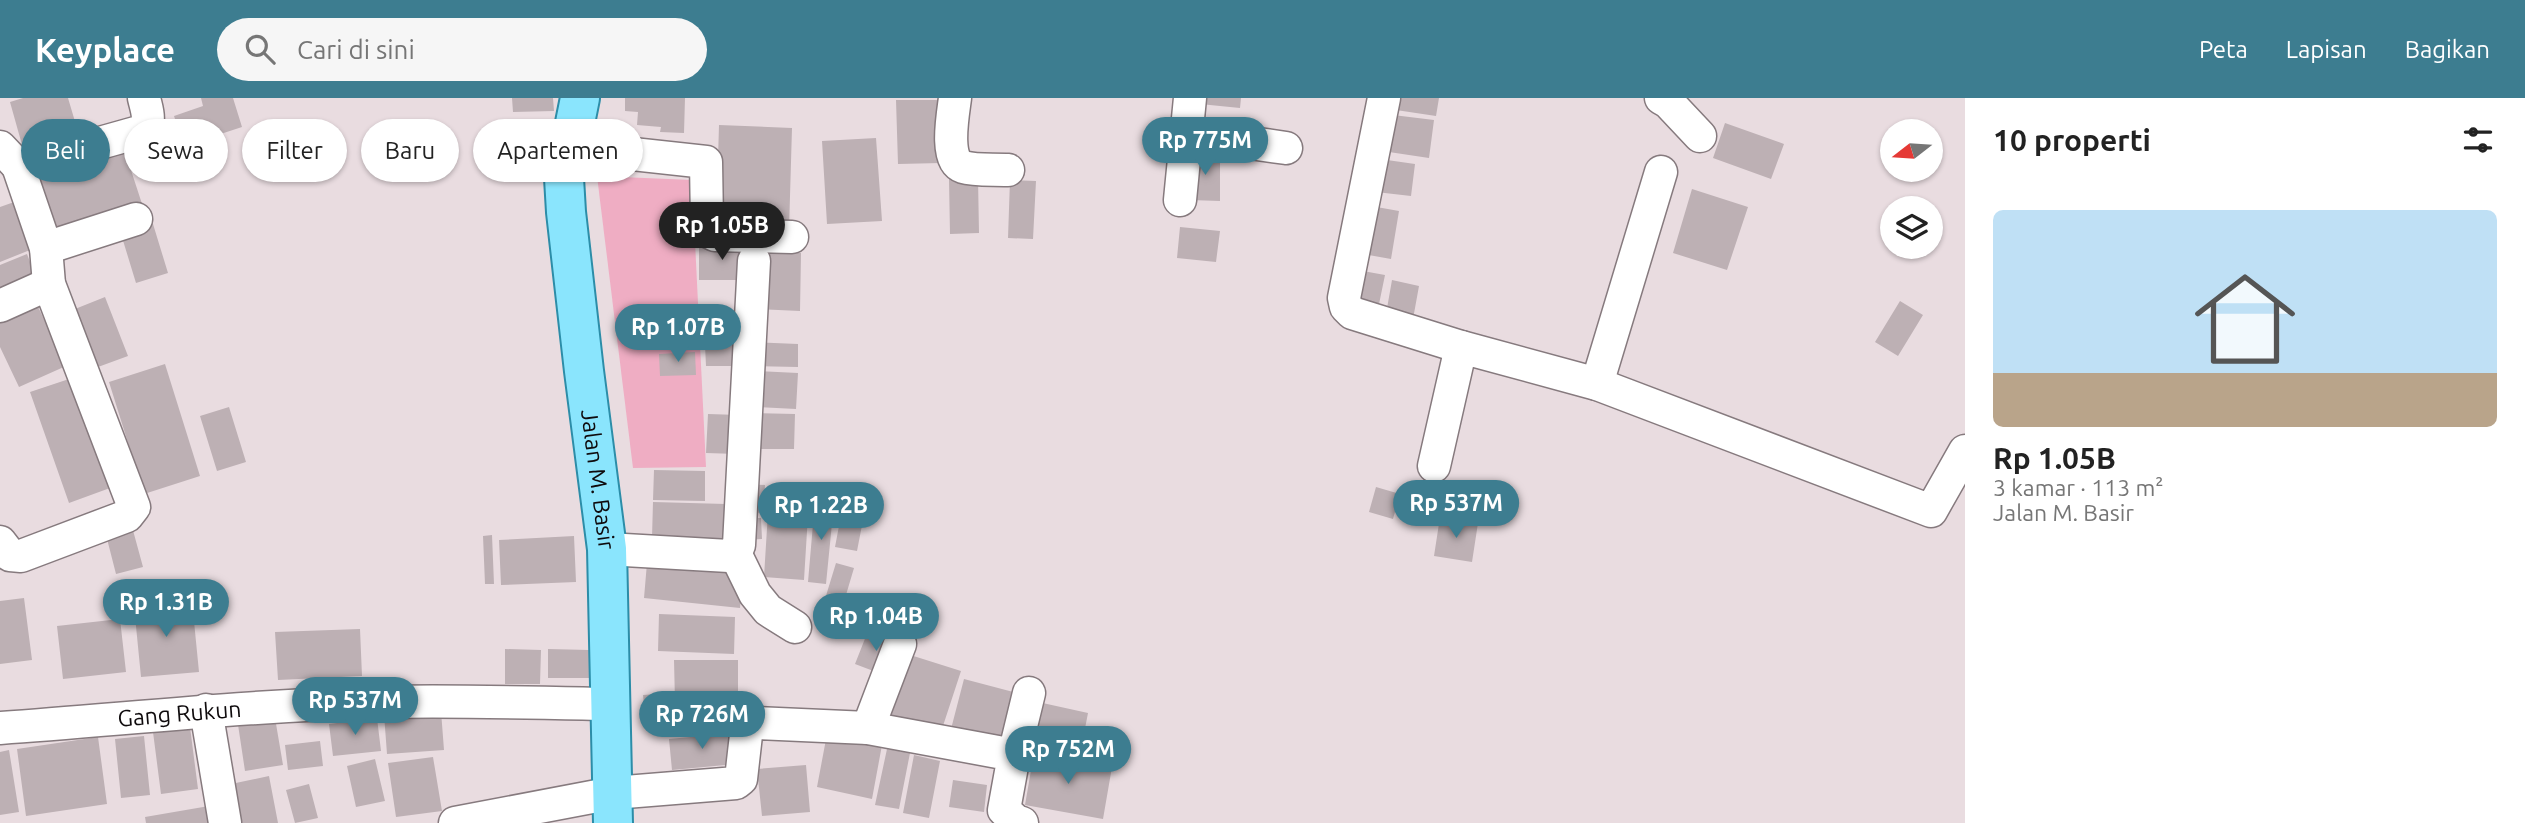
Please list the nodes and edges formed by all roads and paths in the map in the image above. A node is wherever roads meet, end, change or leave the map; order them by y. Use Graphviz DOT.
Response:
graph roads {
  1 [pos="144,98"];
  2 [pos="580,98"];
  3 [pos="955,98"];
  4 [pos="1190,98"];
  5 [pos="1384,98"];
  6 [pos="1661,98"];
  7 [pos="575,119"];
  8 [pos="1187,134"];
  9 [pos="1700,136"];
  10 [pos="1286,148"];
  11 [pos="643,155"];
  12 [pos="9,157"];
  13 [pos="1008,170"];
  14 [pos="1661,172"];
  15 [pos="564,182"];
  16 [pos="1180,200"];
  17 [pos="136,219"];
  18 [pos="792,237"];
  19 [pos="46,248"];
  20 [pos="754,261"];
  21 [pos="49,285"];
  22 [pos="0,306"];
  23 [pos="1461,347"];
  24 [pos="1597,384"];
  25 [pos="1965,451"];
  26 [pos="1434,466"];
  27 [pos="0,542"];
  28 [pos="607,549"];
  29 [pos="736,553"];
  30 [pos="795,626"];
  31 [pos="900,644"];
  32 [pos="1029,693"];
  33 [pos="610,704"];
  34 [pos="206,710"];
  35 [pos="0,728"];
  36 [pos="868,728"];
  37 [pos="1014,755"];
  38 [pos="613,808"];
  39 [pos="225,823"];
  40 [pos="455,823"];
  41 [pos="1022,823"];
  1 -- 12 [label="street"];
  2 -- 7 [label="main road, Jalan M. Basir"];
  3 -- 13 [label="street"];
  4 -- 8 [label="street"];
  5 -- 23 [label="street"];
  6 -- 9 [label="street"];
  8 -- 10 [label="street"];
  8 -- 16 [label="street"];
  11 -- 18 [label="street"];
  12 -- 19 [label="street"];
  14 -- 24 [label="street"];
  15 -- 28 [label="main road, Jalan M. Basir"];
  17 -- 19 [label="street"];
  19 -- 21 [label="street"];
  20 -- 29 [label="street"];
  21 -- 22 [label="street"];
  21 -- 27 [label="street"];
  23 -- 24 [label="street"];
  23 -- 26 [label="street"];
  24 -- 25 [label="street"];
  28 -- 29 [label="street"];
  28 -- 33 [label="main road, Jalan M. Basir"];
  29 -- 30 [label="street"];
  31 -- 36 [label="street"];
  32 -- 37 [label="street"];
  33 -- 34 [label="street, Gang Rukun"];
  33 -- 38 [label="main road, Jalan M. Basir"];
  34 -- 35 [label="street, Gang Rukun"];
  34 -- 39 [label="street"];
  36 -- 37 [label="street"];
  36 -- 38 [label="street"];
  37 -- 41 [label="street"];
  38 -- 40 [label="street"];
}
